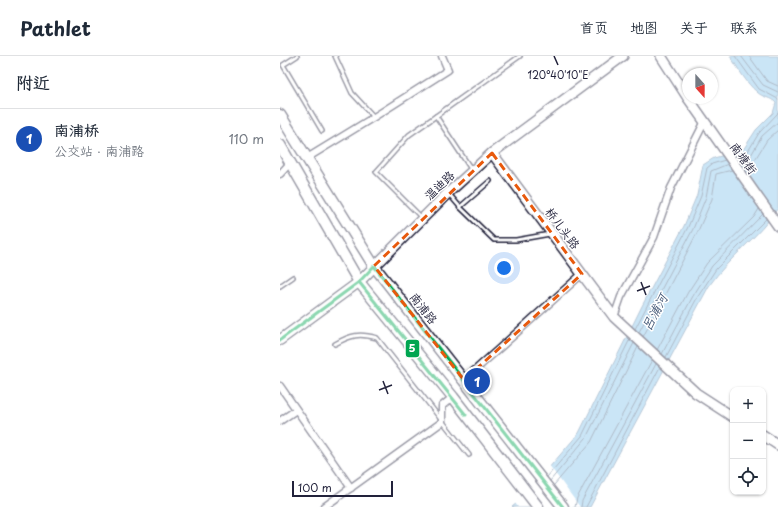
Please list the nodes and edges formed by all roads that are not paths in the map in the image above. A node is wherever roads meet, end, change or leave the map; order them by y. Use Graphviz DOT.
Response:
graph roads {
  1 [pos="297,56"];
  2 [pos="335,56"];
  3 [pos="442,56"];
  4 [pos="520,56"];
  5 [pos="623,56"];
  6 [pos="661,56"];
  7 [pos="682,89"];
  8 [pos="692,104"];
  9 [pos="280,115"];
  10 [pos="436,116"];
  11 [pos="374,118"];
  12 [pos="704,123"];
  13 [pos="322,131"];
  14 [pos="280,145"];
  15 [pos="492,153"];
  16 [pos="306,158"];
  17 [pos="291,162"];
  18 [pos="472,170"];
  19 [pos="280,174"];
  20 [pos="490,181"];
  21 [pos="448,193"];
  22 [pos="460,207"];
  23 [pos="422,218"];
  24 [pos="778,226"];
  25 [pos="552,234"];
  26 [pos="374,266"];
  27 [pos="582,274"];
  28 [pos="294,277"];
  29 [pos="359,282"];
  30 [pos="280,286"];
  31 [pos="614,317"];
  32 [pos="281,336"];
  33 [pos="335,344"];
  34 [pos="464,380"];
  35 [pos="280,386"];
  36 [pos="453,397"];
  37 [pos="296,410"];
  38 [pos="730,415"];
  39 [pos="280,421"];
  40 [pos="442,422"];
  41 [pos="766,437"];
  42 [pos="778,445"];
  43 [pos="468,454"];
  44 [pos="351,488"];
  45 [pos="324,507"];
  46 [pos="538,507"];
  47 [pos="563,507"];
  1 -- 13 [label="lane"];
  2 -- 11 [label="lane"];
  3 -- 11 [label="street"];
  4 -- 10 [label="lane"];
  5 -- 15 [label="street, 温迪路"];
  6 -- 7 [label="street, 南塘街"];
  8 -- 12 [label="street, 南塘街"];
  9 -- 16 [label="main road, 南浦路"];
  10 -- 18 [label="lane"];
  10 -- 23 [label="lane"];
  11 -- 16 [label="street"];
  12 -- 24 [label="street, 南塘街"];
  12 -- 31 [label="street"];
  14 -- 17 [label="main road"];
  15 -- 18 [label="street, 温迪路"];
  15 -- 25 [label="street, 桥儿头路"];
  16 -- 26 [label="main road, 南浦路"];
  17 -- 19 [label="street"];
  17 -- 29 [label="main road"];
  18 -- 21 [label="street, 温迪路"];
  20 -- 22 [label="lane"];
  21 -- 22 [label="lane"];
  21 -- 23 [label="street, 温迪路"];
  22 -- 25 [label="lane"];
  23 -- 26 [label="street, 温迪路"];
  25 -- 27 [label="street, 桥儿头路"];
  26 -- 29 [label="street, 温迪路"];
  26 -- 34 [label="main road, 南浦路"];
  27 -- 31 [label="street, 桥儿头路"];
  27 -- 34 [label="street"];
  28 -- 30 [label="lane"];
  29 -- 32 [label="street, 温迪路"];
  29 -- 36 [label="main road"];
  31 -- 38 [label="street, 桥儿头路"];
  33 -- 40 [label="lane"];
  34 -- 47 [label="main road, 南浦路"];
  35 -- 37 [label="street"];
  36 -- 40 [label="street"];
  36 -- 46 [label="main road"];
  37 -- 39 [label="street"];
  37 -- 44 [label="street"];
  40 -- 43 [label="lane"];
  40 -- 44 [label="street"];
  41 -- 42 [label="street"];
  44 -- 45 [label="street"];
}
